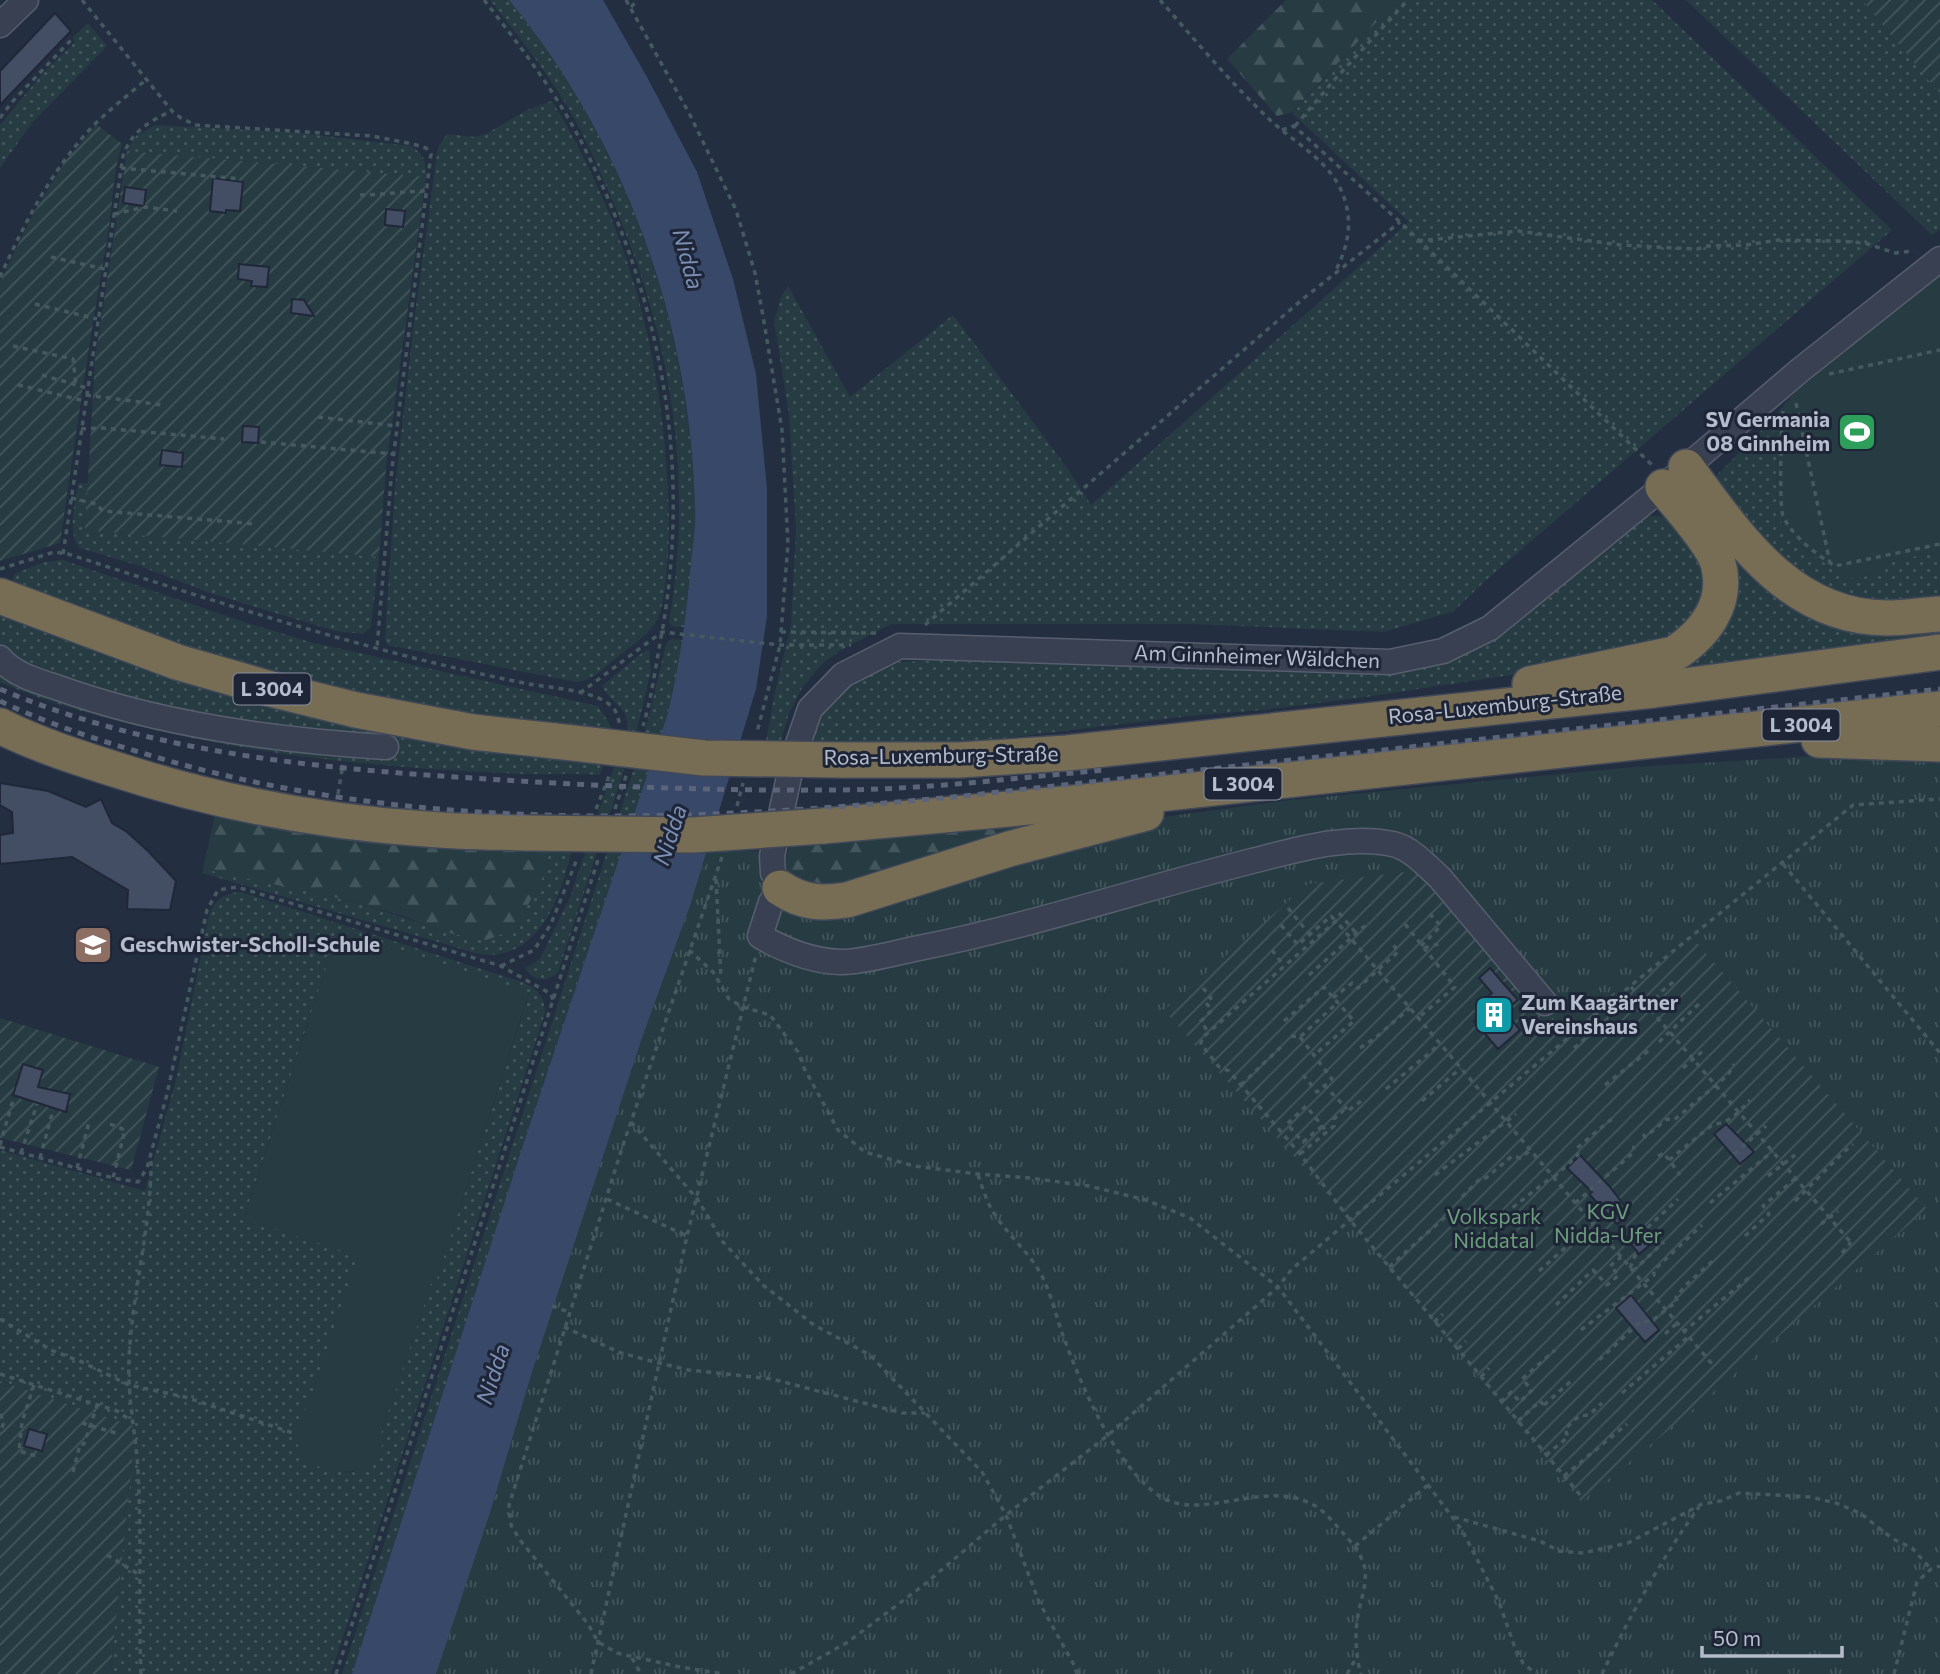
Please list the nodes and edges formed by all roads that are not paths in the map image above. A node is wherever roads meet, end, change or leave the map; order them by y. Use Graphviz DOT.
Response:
graph roads {
  1 [pos="26,0"];
  2 [pos="0,25"];
  3 [pos="1924,255"];
  4 [pos="1667,474"];
  5 [pos="0,596"];
  6 [pos="1940,614"];
  7 [pos="1940,652"];
  8 [pos="0,658"];
  9 [pos="1940,709"];
  10 [pos="1382,718"];
  11 [pos="0,726"];
  12 [pos="1662,740"];
  13 [pos="1940,744"];
  14 [pos="386,747"];
  15 [pos="1290,779"];
  16 [pos="780,888"];
  17 [pos="1545,1003"];
  1 -- 2 [label="street"];
  3 -- 4 [label="street, Am Ginnheimer Wäldchen"];
  4 -- 6 [label="highway"];
  4 -- 10 [label="highway"];
  4 -- 16 [label="street, Am Ginnheimer Wäldchen"];
  5 -- 10 [label="highway, Rosa-Luxemburg-Straße / L 3004, bridge"];
  7 -- 10 [label="highway, Rosa-Luxemburg-Straße / L 3004"];
  8 -- 14 [label="street"];
  9 -- 12 [label="highway, L 3004"];
  11 -- 15 [label="highway, L 3004, bridge"];
  12 -- 13 [label="highway"];
  12 -- 15 [label="highway, L 3004"];
  15 -- 16 [label="highway"];
  16 -- 17 [label="street"];
}
